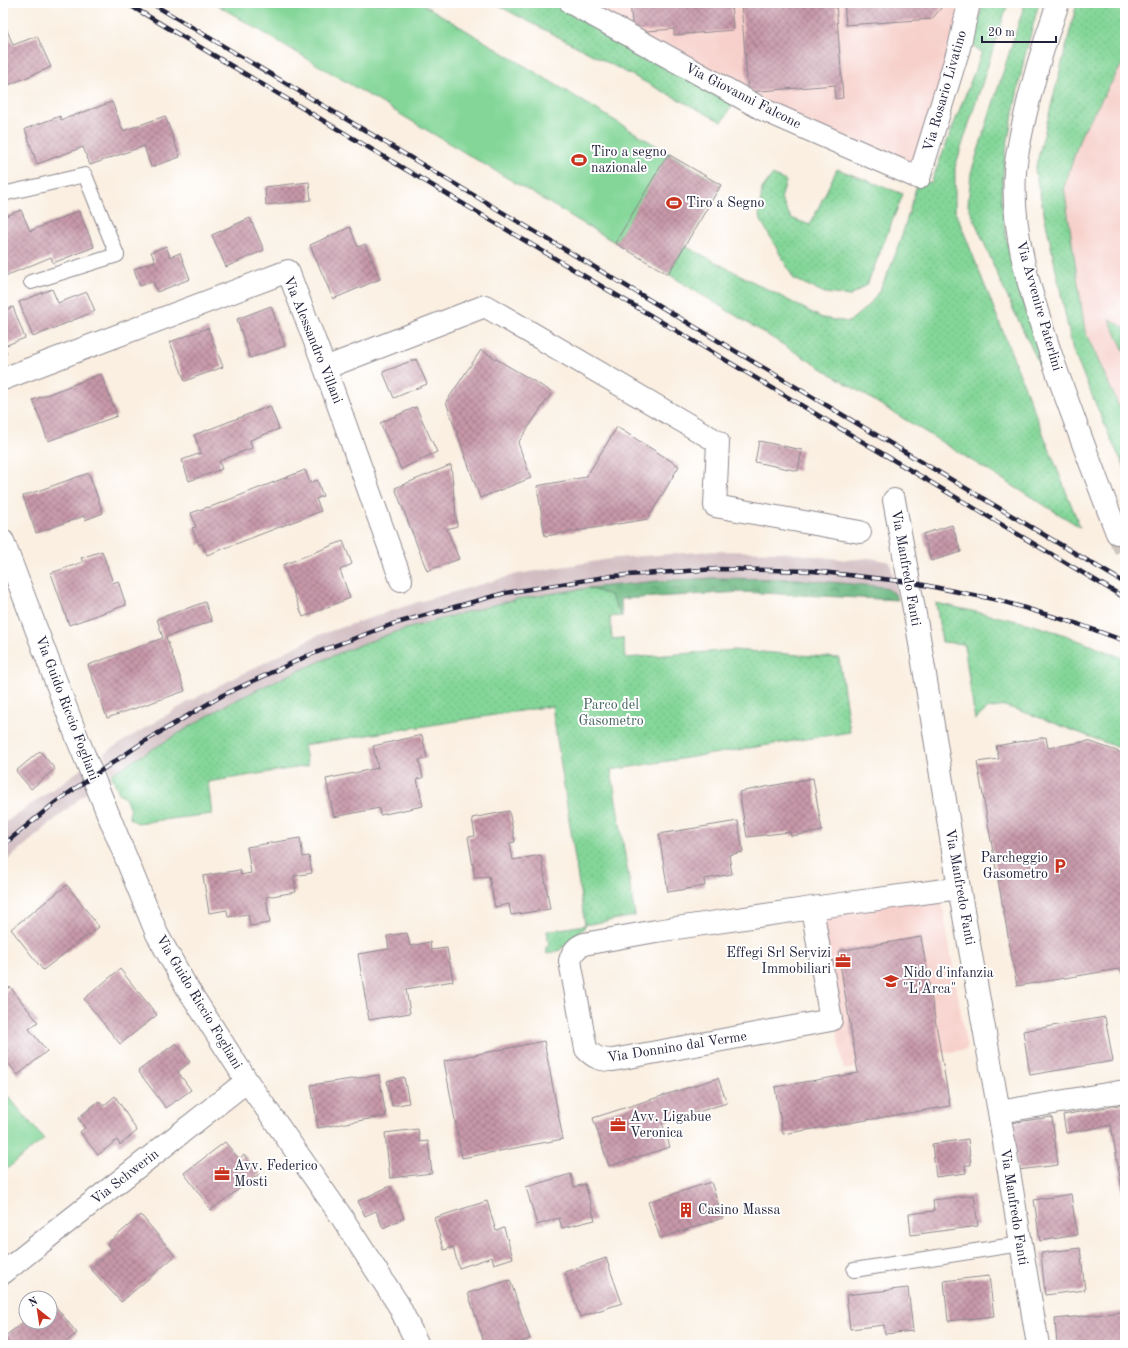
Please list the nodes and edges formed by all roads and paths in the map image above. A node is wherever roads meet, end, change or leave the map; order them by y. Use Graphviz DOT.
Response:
graph roads {
  1 [pos="572,3"];
  2 [pos="969,3"];
  3 [pos="1058,3"];
  4 [pos="919,178"];
  5 [pos="3,194"];
  6 [pos="31,282"];
  7 [pos="325,368"];
  8 [pos="3,379"];
  9 [pos="894,500"];
  10 [pos="860,532"];
  11 [pos="1117,533"];
  12 [pos="4,546"];
  13 [pos="401,580"];
  14 [pos="959,888"];
  15 [pos="812,908"];
  16 [pos="247,1081"];
  17 [pos="1125,1091"];
  18 [pos="999,1112"];
  19 [pos="1020,1244"];
  20 [pos="854,1270"];
  21 [pos="3,1273"];
  22 [pos="418,1345"];
  23 [pos="1038,1345"];
  1 -- 4 [label="street, Via Giovanni Falcone"];
  2 -- 4 [label="street, Via Rosario Livatino"];
  3 -- 11 [label="street, Via Avvenire Paterlini"];
  5 -- 6 [label="lane"];
  7 -- 8 [label="street, Via Alessandro Villani"];
  7 -- 10 [label="street"];
  7 -- 13 [label="street, Via Alessandro Villani"];
  9 -- 14 [label="street, Via Manfredo Fanti"];
  12 -- 16 [label="street, Via Guido Riccio Fogliani"];
  14 -- 15 [label="street, Via Donnino dal Verme"];
  14 -- 18 [label="street, Via Manfredo Fanti"];
  15 -- 15 [label="street, Via Donnino dal Verme"];
  16 -- 21 [label="street, Via Schwerin"];
  16 -- 22 [label="street, Via Guido Riccio Fogliani"];
  17 -- 18 [label="street"];
  18 -- 19 [label="street, Via Manfredo Fanti"];
  19 -- 20 [label="lane"];
  19 -- 23 [label="street, Via Manfredo Fanti"];
}
